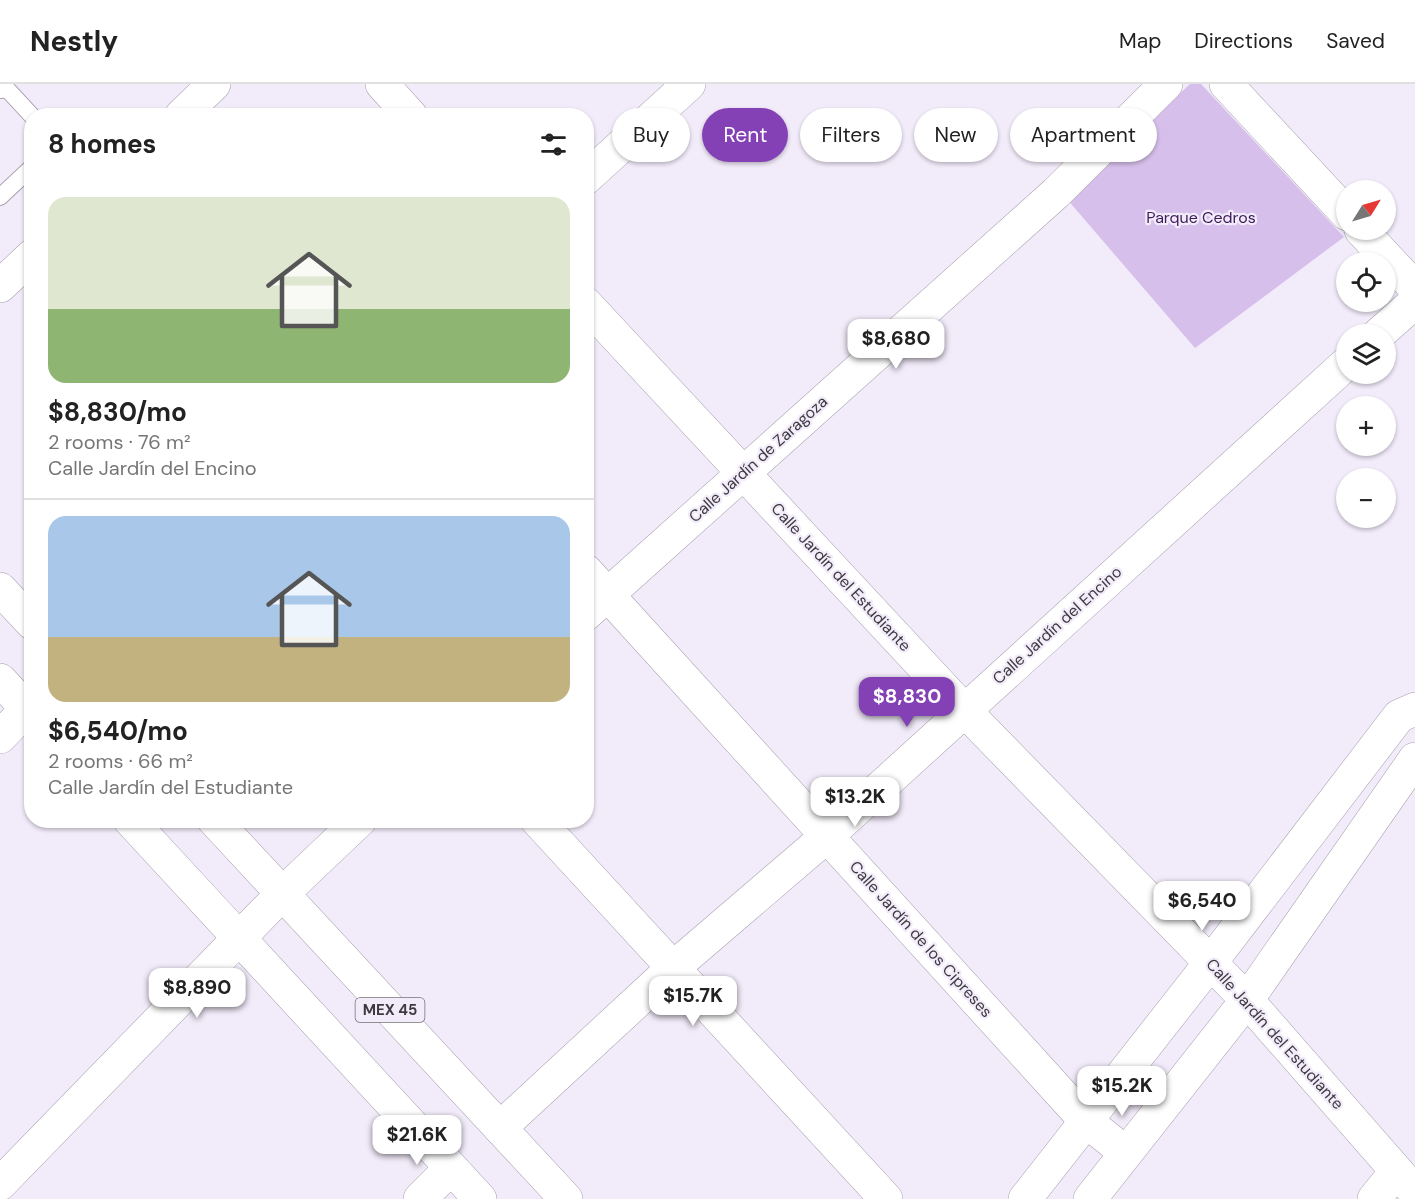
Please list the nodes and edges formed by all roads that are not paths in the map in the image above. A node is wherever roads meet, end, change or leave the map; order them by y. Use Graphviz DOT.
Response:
graph roads {
  1 [pos="214,84"];
  2 [pos="382,84"];
  3 [pos="689,84"];
  4 [pos="1166,84"];
  5 [pos="1226,84"];
  6 [pos="0,90"];
  7 [pos="25,108"];
  8 [pos="189,108"];
  9 [pos="404,108"];
  10 [pos="594,171"];
  11 [pos="24,174"];
  12 [pos="0,197"];
  13 [pos="1336,202"];
  14 [pos="1370,240"];
  15 [pos="24,264"];
  16 [pos="0,286"];
  17 [pos="1415,288"];
  18 [pos="1415,302"];
  19 [pos="594,313"];
  20 [pos="1390,324"];
  21 [pos="1336,373"];
  22 [pos="743,472"];
  23 [pos="0,590"];
  24 [pos="594,593"];
  25 [pos="24,615"];
  26 [pos="0,680"];
  27 [pos="24,706"];
  28 [pos="1415,709"];
  29 [pos="964,710"];
  30 [pos="24,716"];
  31 [pos="0,737"];
  32 [pos="1415,759"];
  33 [pos="137,828"];
  34 [pos="221,828"];
  35 [pos="352,828"];
  36 [pos="544,828"];
  37 [pos="827,836"];
  38 [pos="282,894"];
  39 [pos="239,939"];
  40 [pos="1211,962"];
  41 [pos="673,968"];
  42 [pos="1247,1000"];
  43 [pos="1085,1120"];
  44 [pos="500,1128"];
  45 [pos="1126,1153"];
  46 [pos="451,1168"];
  47 [pos="1405,1182"];
  48 [pos="0,1184"];
  49 [pos="420,1199"];
  50 [pos="480,1199"];
  51 [pos="566,1199"];
  52 [pos="886,1199"];
  53 [pos="1025,1199"];
  54 [pos="1090,1199"];
  55 [pos="1374,1199"];
  1 -- 8 [label="street"];
  2 -- 9 [label="street"];
  3 -- 10 [label="street"];
  4 -- 22 [label="street, Calle Jardín de Zaragoza"];
  5 -- 13 [label="street"];
  6 -- 7 [label="lane"];
  11 -- 12 [label="lane"];
  14 -- 17 [label="street"];
  15 -- 16 [label="street"];
  18 -- 20 [label="street"];
  19 -- 22 [label="street, Calle Jardín del Estudiante"];
  21 -- 29 [label="street, Calle Jardín del Encino"];
  22 -- 24 [label="street, Calle Jardín de Zaragoza"];
  22 -- 29 [label="street, Calle Jardín del Estudiante"];
  23 -- 25 [label="street"];
  24 -- 37 [label="street, Calle Jardín de los Cipreses"];
  26 -- 27 [label="street"];
  28 -- 40 [label="street"];
  29 -- 37 [label="street, Calle Jardín del Encino"];
  29 -- 40 [label="street, Calle Jardín del Estudiante"];
  30 -- 31 [label="street"];
  32 -- 42 [label="street"];
  33 -- 39 [label="street"];
  34 -- 38 [label="street, MEX 45"];
  35 -- 38 [label="street"];
  36 -- 41 [label="street"];
  37 -- 41 [label="street, Calle Jardín del Encino"];
  37 -- 43 [label="street, Calle Jardín de los Cipreses"];
  38 -- 39 [label="street"];
  38 -- 44 [label="street, MEX 45"];
  39 -- 46 [label="street"];
  39 -- 48 [label="street"];
  40 -- 42 [label="street, Calle Jardín del Estudiante"];
  40 -- 43 [label="street"];
  41 -- 44 [label="street, Calle Jardín del Encino"];
  41 -- 52 [label="street"];
  42 -- 45 [label="street"];
  42 -- 47 [label="street, Calle Jardín del Estudiante"];
  43 -- 45 [label="street, Calle Jardín de los Cipreses"];
  43 -- 53 [label="street"];
  44 -- 51 [label="street, MEX 45"];
  45 -- 54 [label="street"];
  46 -- 49 [label="street"];
  46 -- 50 [label="street"];
  47 -- 55 [label="street"];
}
